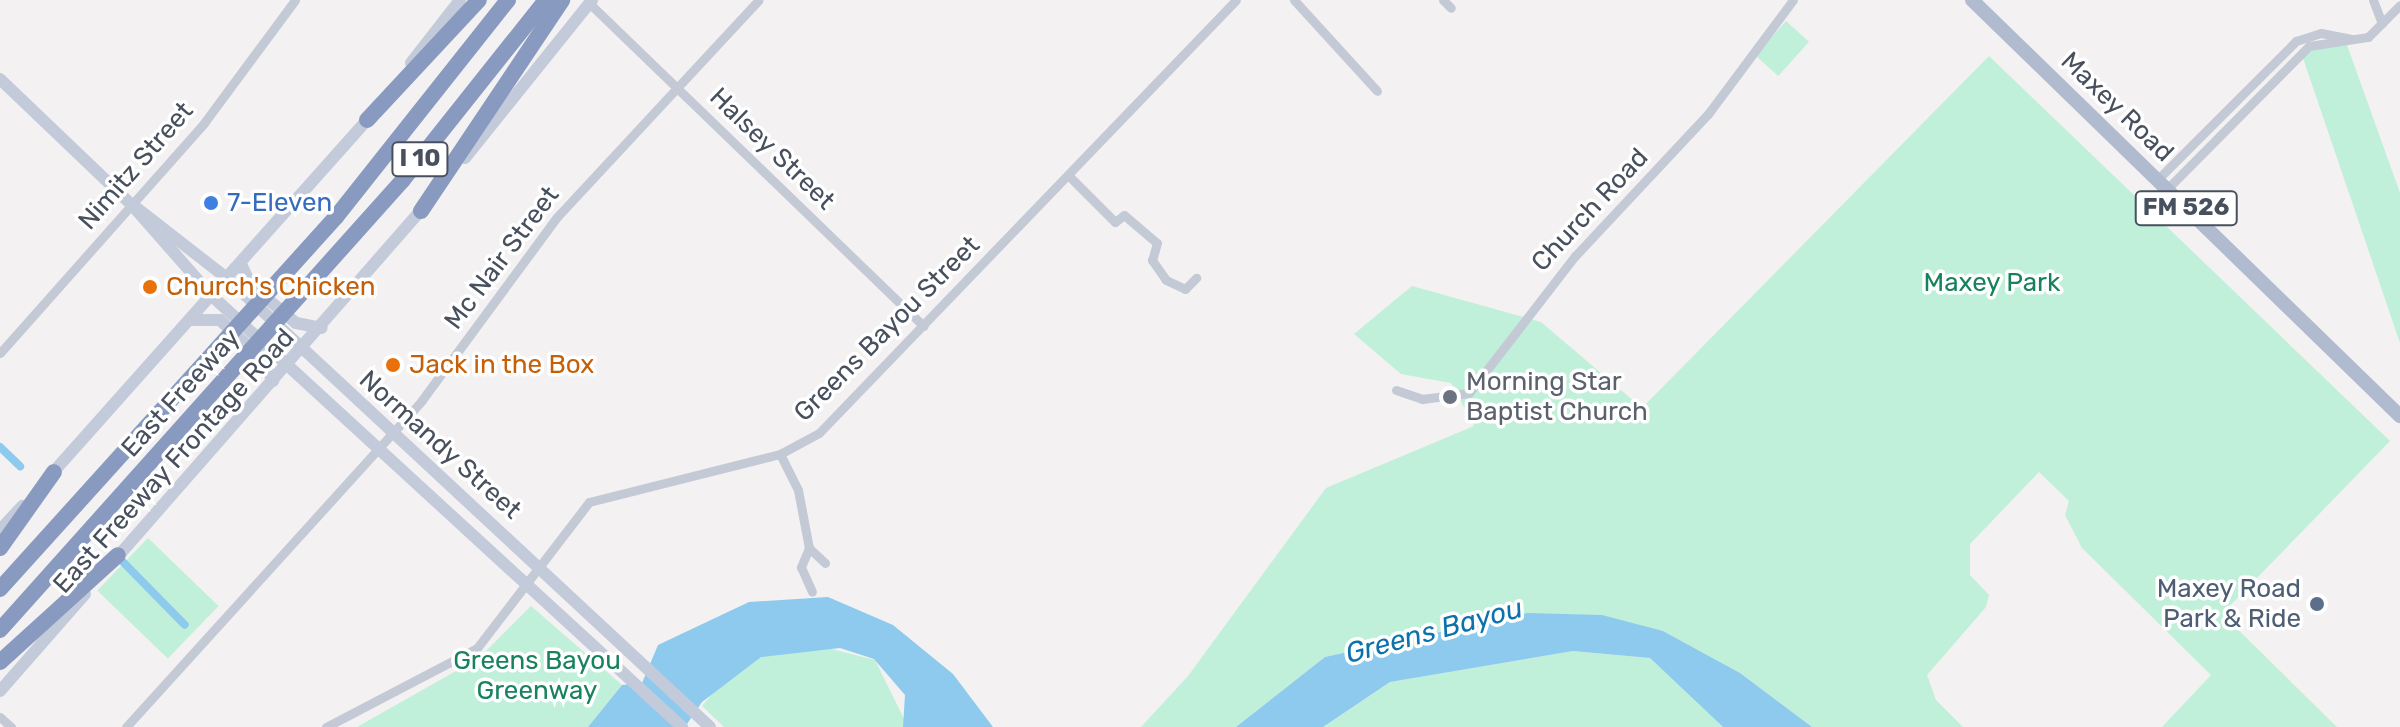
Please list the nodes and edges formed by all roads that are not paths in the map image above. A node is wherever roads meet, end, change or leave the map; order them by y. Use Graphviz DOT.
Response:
graph roads {
  1 [pos="295,0"];
  2 [pos="460,0"];
  3 [pos="479,0"];
  4 [pos="508,0"];
  5 [pos="546,0"];
  6 [pos="562,0"];
  7 [pos="759,0"];
  8 [pos="1236,0"];
  9 [pos="1294,0"];
  10 [pos="1443,0"];
  11 [pos="1793,0"];
  12 [pos="1972,0"];
  13 [pos="2373,0"];
  14 [pos="590,2"];
  15 [pos="2400,5"];
  16 [pos="1451,8"];
  17 [pos="2382,23"];
  18 [pos="2351,39"];
  19 [pos="0,79"];
  20 [pos="677,87"];
  21 [pos="1377,91"];
  22 [pos="2224,112"];
  23 [pos="367,120"];
  24 [pos="2234,121"];
  25 [pos="1069,176"];
  26 [pos="2162,184"];
  27 [pos="132,205"];
  28 [pos="421,211"];
  29 [pos="241,264"];
  30 [pos="1196,278"];
  31 [pos="228,279"];
  32 [pos="212,296"];
  33 [pos="191,320"];
  34 [pos="923,326"];
  35 [pos="322,328"];
  36 [pos="303,349"];
  37 [pos="0,353"];
  38 [pos="287,365"];
  39 [pos="273,381"];
  40 [pos="1396,390"];
  41 [pos="2400,416"];
  42 [pos="392,429"];
  43 [pos="380,444"];
  44 [pos="780,454"];
  45 [pos="54,472"];
  46 [pos="0,530"];
  47 [pos="0,548"];
  48 [pos="809,548"];
  49 [pos="118,555"];
  50 [pos="825,563"];
  51 [pos="541,568"];
  52 [pos="529,584"];
  53 [pos="0,589"];
  54 [pos="812,592"];
  55 [pos="0,630"];
  56 [pos="0,662"];
  57 [pos="0,691"];
  58 [pos="0,717"];
  59 [pos="11,727"];
  60 [pos="126,727"];
  61 [pos="326,727"];
  62 [pos="682,727"];
  63 [pos="710,727"];
  1 -- 27 [label="street, Nimitz Street"];
  2 -- 23 [label="main road"];
  3 -- 23 [label="highway"];
  4 -- 53 [label="highway, East Freeway / I 10"];
  5 -- 55 [label="highway, East Freeway / I 10"];
  6 -- 28 [label="highway"];
  7 -- 20 [label="street, Mc Nair Street"];
  8 -- 25 [label="street, Greens Bayou Street"];
  9 -- 21 [label="street"];
  10 -- 16 [label="street"];
  11 -- 40 [label="street, Church Road"];
  12 -- 26 [label="main road, Maxey Road / FM 526"];
  13 -- 17 [label="street"];
  14 -- 20 [label="street, Halsey Street"];
  14 -- 28 [label="main road, East Freeway Frontage Road"];
  15 -- 17 [label="street"];
  17 -- 18 [label="street"];
  18 -- 22 [label="street"];
  18 -- 24 [label="street"];
  19 -- 27 [label="main road, Normandy Street"];
  20 -- 34 [label="street, Halsey Street"];
  20 -- 42 [label="street, Mc Nair Street"];
  22 -- 24 [label="street"];
  22 -- 26 [label="street"];
  23 -- 29 [label="main road"];
  24 -- 26 [label="street"];
  25 -- 30 [label="street"];
  25 -- 34 [label="street, Greens Bayou Street"];
  26 -- 41 [label="main road, Maxey Road / FM 526"];
  27 -- 31 [label="main road, Normandy Street"];
  27 -- 32 [label="main road, Normandy Street"];
  27 -- 37 [label="street, Nimitz Street"];
  28 -- 35 [label="main road, East Freeway Frontage Road"];
  29 -- 31 [label="main road"];
  29 -- 35 [label="main road"];
  31 -- 32 [label="main road"];
  31 -- 36 [label="main road, Normandy Street"];
  32 -- 33 [label="main road"];
  32 -- 38 [label="main road, Normandy Street"];
  33 -- 39 [label="main road"];
  33 -- 45 [label="main road"];
  34 -- 44 [label="street, Greens Bayou Street"];
  35 -- 36 [label="main road, East Freeway Frontage Road"];
  36 -- 38 [label="main road, East Freeway Frontage Road"];
  36 -- 42 [label="main road, Normandy Street"];
  38 -- 39 [label="main road, East Freeway Frontage Road"];
  38 -- 43 [label="main road, Normandy Street"];
  39 -- 49 [label="main road, East Freeway Frontage Road"];
  42 -- 43 [label="street, Mc Nair Street"];
  42 -- 51 [label="main road, Normandy Street"];
  43 -- 52 [label="main road, Normandy Street"];
  43 -- 60 [label="street, Mc Nair Street"];
  44 -- 48 [label="street"];
  44 -- 51 [label="street, Greens Bayou Street"];
  45 -- 46 [label="main road"];
  45 -- 47 [label="highway"];
  48 -- 50 [label="street"];
  48 -- 54 [label="street"];
  49 -- 56 [label="highway"];
  49 -- 57 [label="main road, East Freeway Frontage Road"];
  51 -- 52 [label="street, Greens Bayou Street"];
  51 -- 63 [label="main road, Normandy Street"];
  52 -- 61 [label="street, Greens Bayou Street"];
  52 -- 62 [label="main road, Normandy Street"];
  58 -- 59 [label="street"];
}
